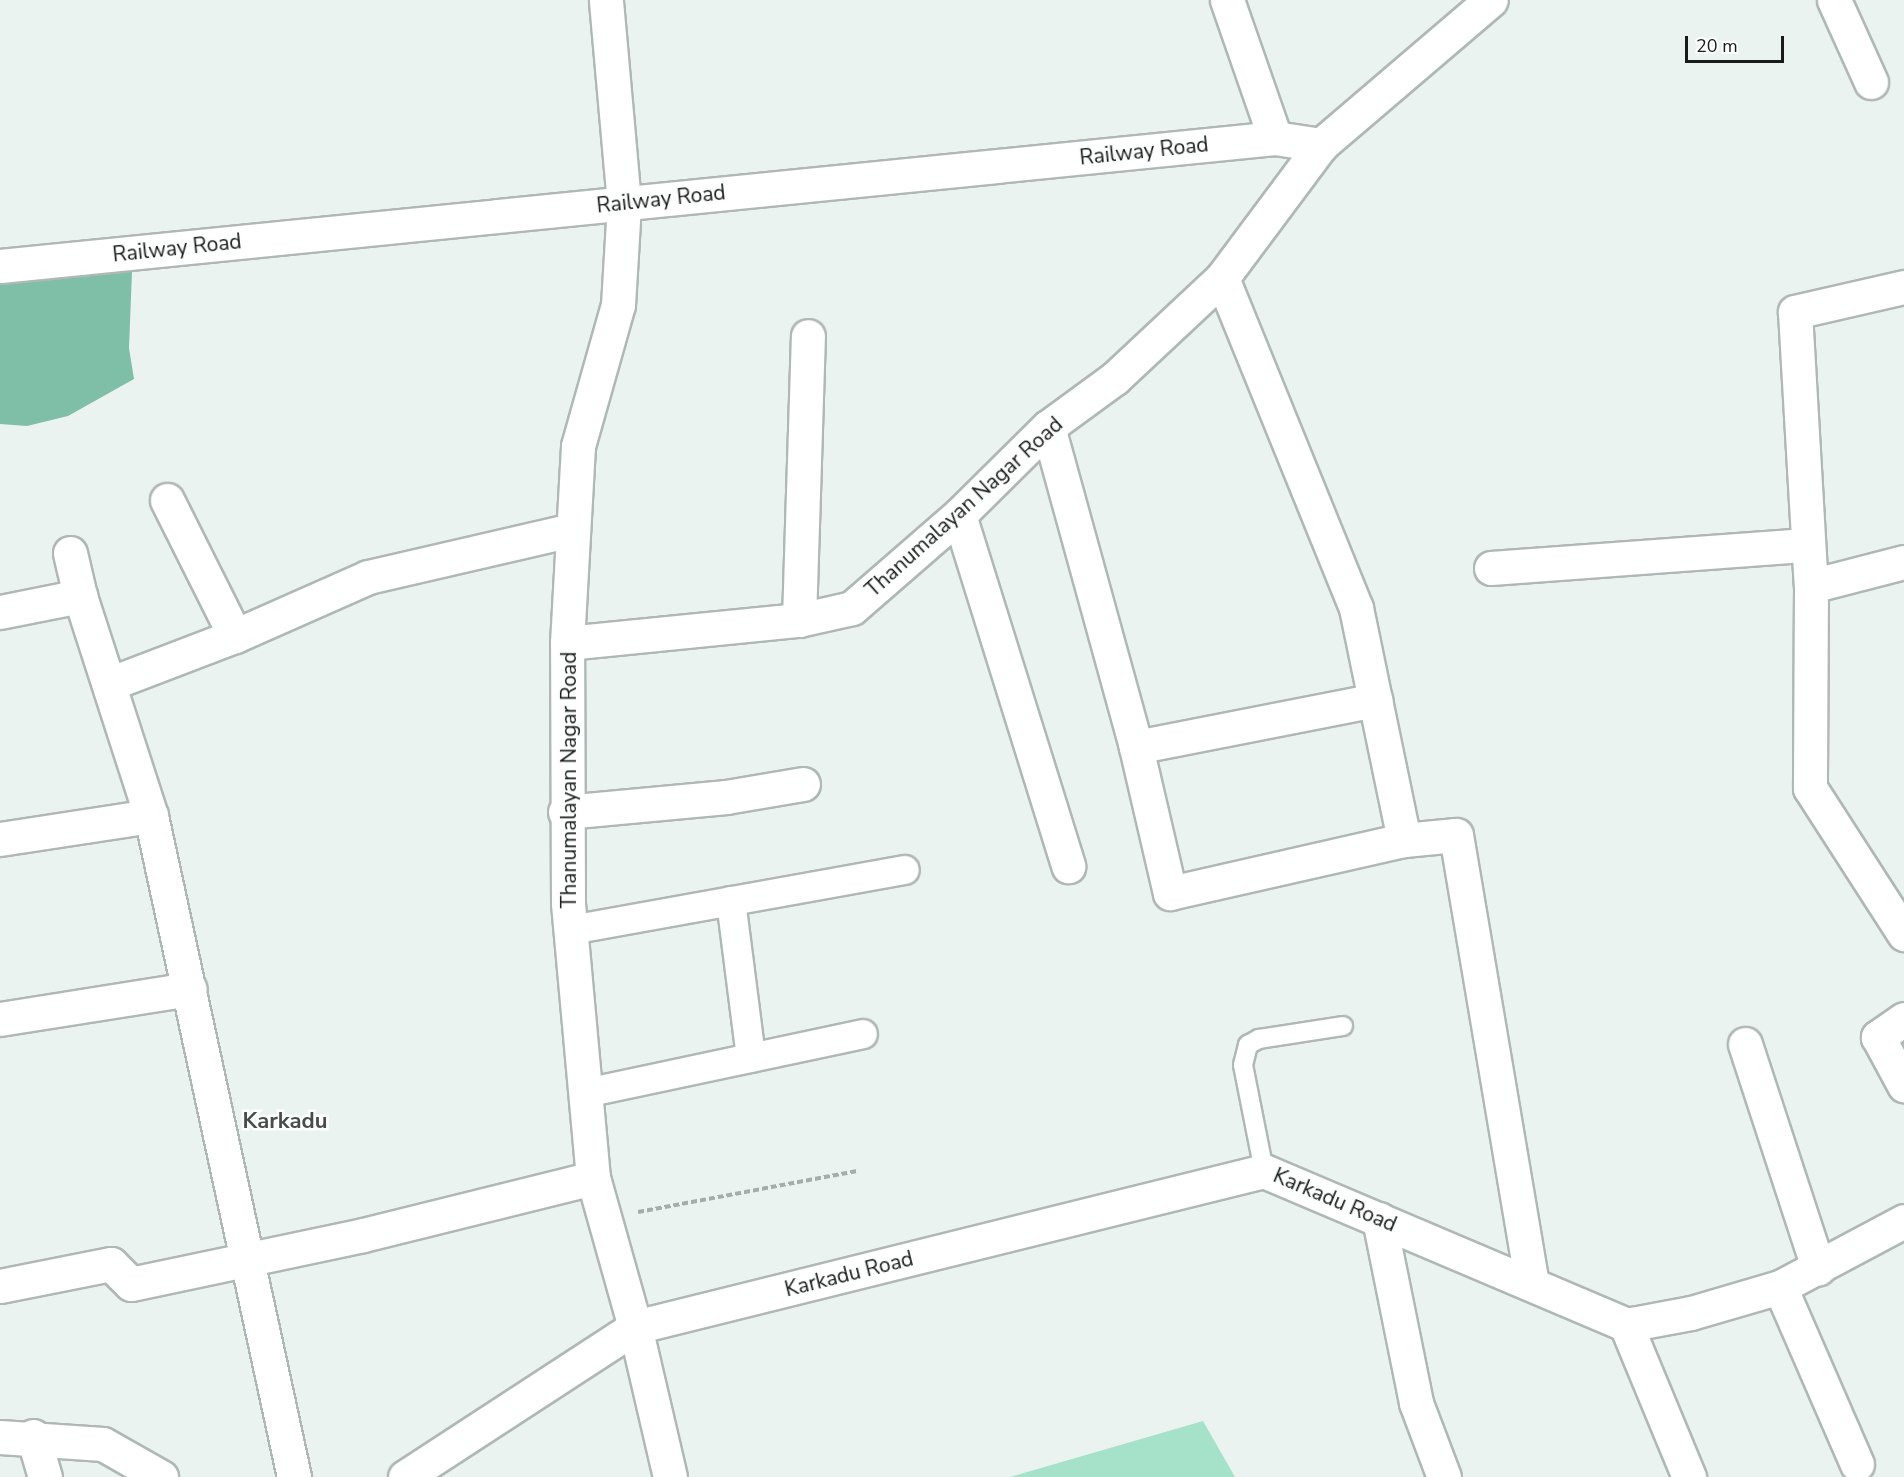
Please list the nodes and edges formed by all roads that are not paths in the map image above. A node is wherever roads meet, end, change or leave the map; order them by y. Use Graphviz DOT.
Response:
graph roads {
  1 [pos="606,0"];
  2 [pos="1227,0"];
  3 [pos="1491,0"];
  4 [pos="1834,0"];
  5 [pos="1871,82"];
  6 [pos="1275,138"];
  7 [pos="1321,145"];
  8 [pos="624,203"];
  9 [pos="0,266"];
  10 [pos="1222,278"];
  11 [pos="1904,287"];
  12 [pos="808,336"];
  13 [pos="1048,427"];
  14 [pos="167,500"];
  15 [pos="959,515"];
  16 [pos="571,530"];
  17 [pos="1806,544"];
  18 [pos="70,553"];
  19 [pos="1904,562"];
  20 [pos="1491,568"];
  21 [pos="1811,586"];
  22 [pos="80,596"];
  23 [pos="0,612"];
  24 [pos="799,620"];
  25 [pos="235,636"];
  26 [pos="567,643"];
  27 [pos="109,684"];
  28 [pos="1375,700"];
  29 [pos="1136,747"];
  30 [pos="803,784"];
  31 [pos="566,812"];
  32 [pos="152,816"];
  33 [pos="0,839"];
  34 [pos="1404,840"];
  35 [pos="1068,866"];
  36 [pos="905,870"];
  37 [pos="730,901"];
  38 [pos="571,930"];
  39 [pos="1904,934"];
  40 [pos="190,989"];
  41 [pos="0,1019"];
  42 [pos="1904,1019"];
  43 [pos="1343,1026"];
  44 [pos="863,1034"];
  45 [pos="1745,1044"];
  46 [pos="752,1058"];
  47 [pos="1904,1085"];
  48 [pos="586,1093"];
  49 [pos="1264,1171"];
  50 [pos="593,1178"];
  51 [pos="1379,1219"];
  52 [pos="1904,1221"];
  53 [pos="245,1259"];
  54 [pos="1818,1268"];
  55 [pos="1532,1283"];
  56 [pos="0,1286"];
  57 [pos="1780,1287"];
  58 [pos="1626,1325"];
  59 [pos="635,1327"];
  60 [pos="33,1436"];
  61 [pos="0,1437"];
  62 [pos="1857,1464"];
  63 [pos="45,1477"];
  64 [pos="161,1477"];
  65 [pos="294,1477"];
  66 [pos="405,1477"];
  67 [pos="670,1477"];
  68 [pos="1444,1477"];
  69 [pos="1689,1477"];
  1 -- 8 [label="street"];
  2 -- 6 [label="street"];
  3 -- 7 [label="street, Thanumalayan Nagar Road"];
  4 -- 5 [label="street"];
  6 -- 7 [label="street, Railway Road"];
  6 -- 8 [label="street, Railway Road"];
  7 -- 10 [label="street, Thanumalayan Nagar Road"];
  8 -- 9 [label="street, Railway Road"];
  8 -- 16 [label="street"];
  10 -- 13 [label="street, Thanumalayan Nagar Road"];
  10 -- 28 [label="street"];
  11 -- 17 [label="street"];
  12 -- 24 [label="street"];
  13 -- 15 [label="street, Thanumalayan Nagar Road"];
  13 -- 29 [label="street"];
  14 -- 25 [label="street"];
  15 -- 24 [label="street, Thanumalayan Nagar Road"];
  15 -- 35 [label="street"];
  16 -- 25 [label="street"];
  16 -- 26 [label="street"];
  17 -- 20 [label="street"];
  17 -- 21 [label="street"];
  18 -- 22 [label="street"];
  19 -- 21 [label="street"];
  21 -- 39 [label="street"];
  22 -- 23 [label="street"];
  22 -- 27 [label="street"];
  24 -- 26 [label="street, Thanumalayan Nagar Road"];
  25 -- 27 [label="street"];
  26 -- 31 [label="street, Thanumalayan Nagar Road"];
  27 -- 32 [label="street"];
  28 -- 29 [label="street"];
  28 -- 34 [label="street"];
  29 -- 34 [label="street"];
  30 -- 31 [label="street"];
  31 -- 38 [label="street, Thanumalayan Nagar Road"];
  32 -- 33 [label="street"];
  32 -- 40 [label="street"];
  34 -- 55 [label="street"];
  36 -- 37 [label="street"];
  37 -- 38 [label="street"];
  37 -- 46 [label="street"];
  38 -- 48 [label="street, Thanumalayan Nagar Road"];
  40 -- 41 [label="street"];
  40 -- 53 [label="street"];
  42 -- 47 [label="street"];
  43 -- 49 [label="lane"];
  44 -- 46 [label="street"];
  45 -- 54 [label="street"];
  46 -- 48 [label="street"];
  48 -- 50 [label="street, Thanumalayan Nagar Road"];
  49 -- 51 [label="street, Karkadu Road"];
  49 -- 59 [label="street, Karkadu Road"];
  50 -- 53 [label="street"];
  50 -- 59 [label="street, Thanumalayan Nagar Road"];
  51 -- 55 [label="street, Karkadu Road"];
  51 -- 68 [label="street"];
  52 -- 54 [label="street"];
  53 -- 56 [label="street"];
  53 -- 65 [label="street"];
  54 -- 57 [label="street"];
  55 -- 58 [label="street, Karkadu Road"];
  57 -- 58 [label="street"];
  57 -- 62 [label="street"];
  58 -- 69 [label="street"];
  59 -- 66 [label="street, Karkadu Road"];
  59 -- 67 [label="street"];
  60 -- 61 [label="street"];
  60 -- 63 [label="street"];
  60 -- 64 [label="street"];
}
